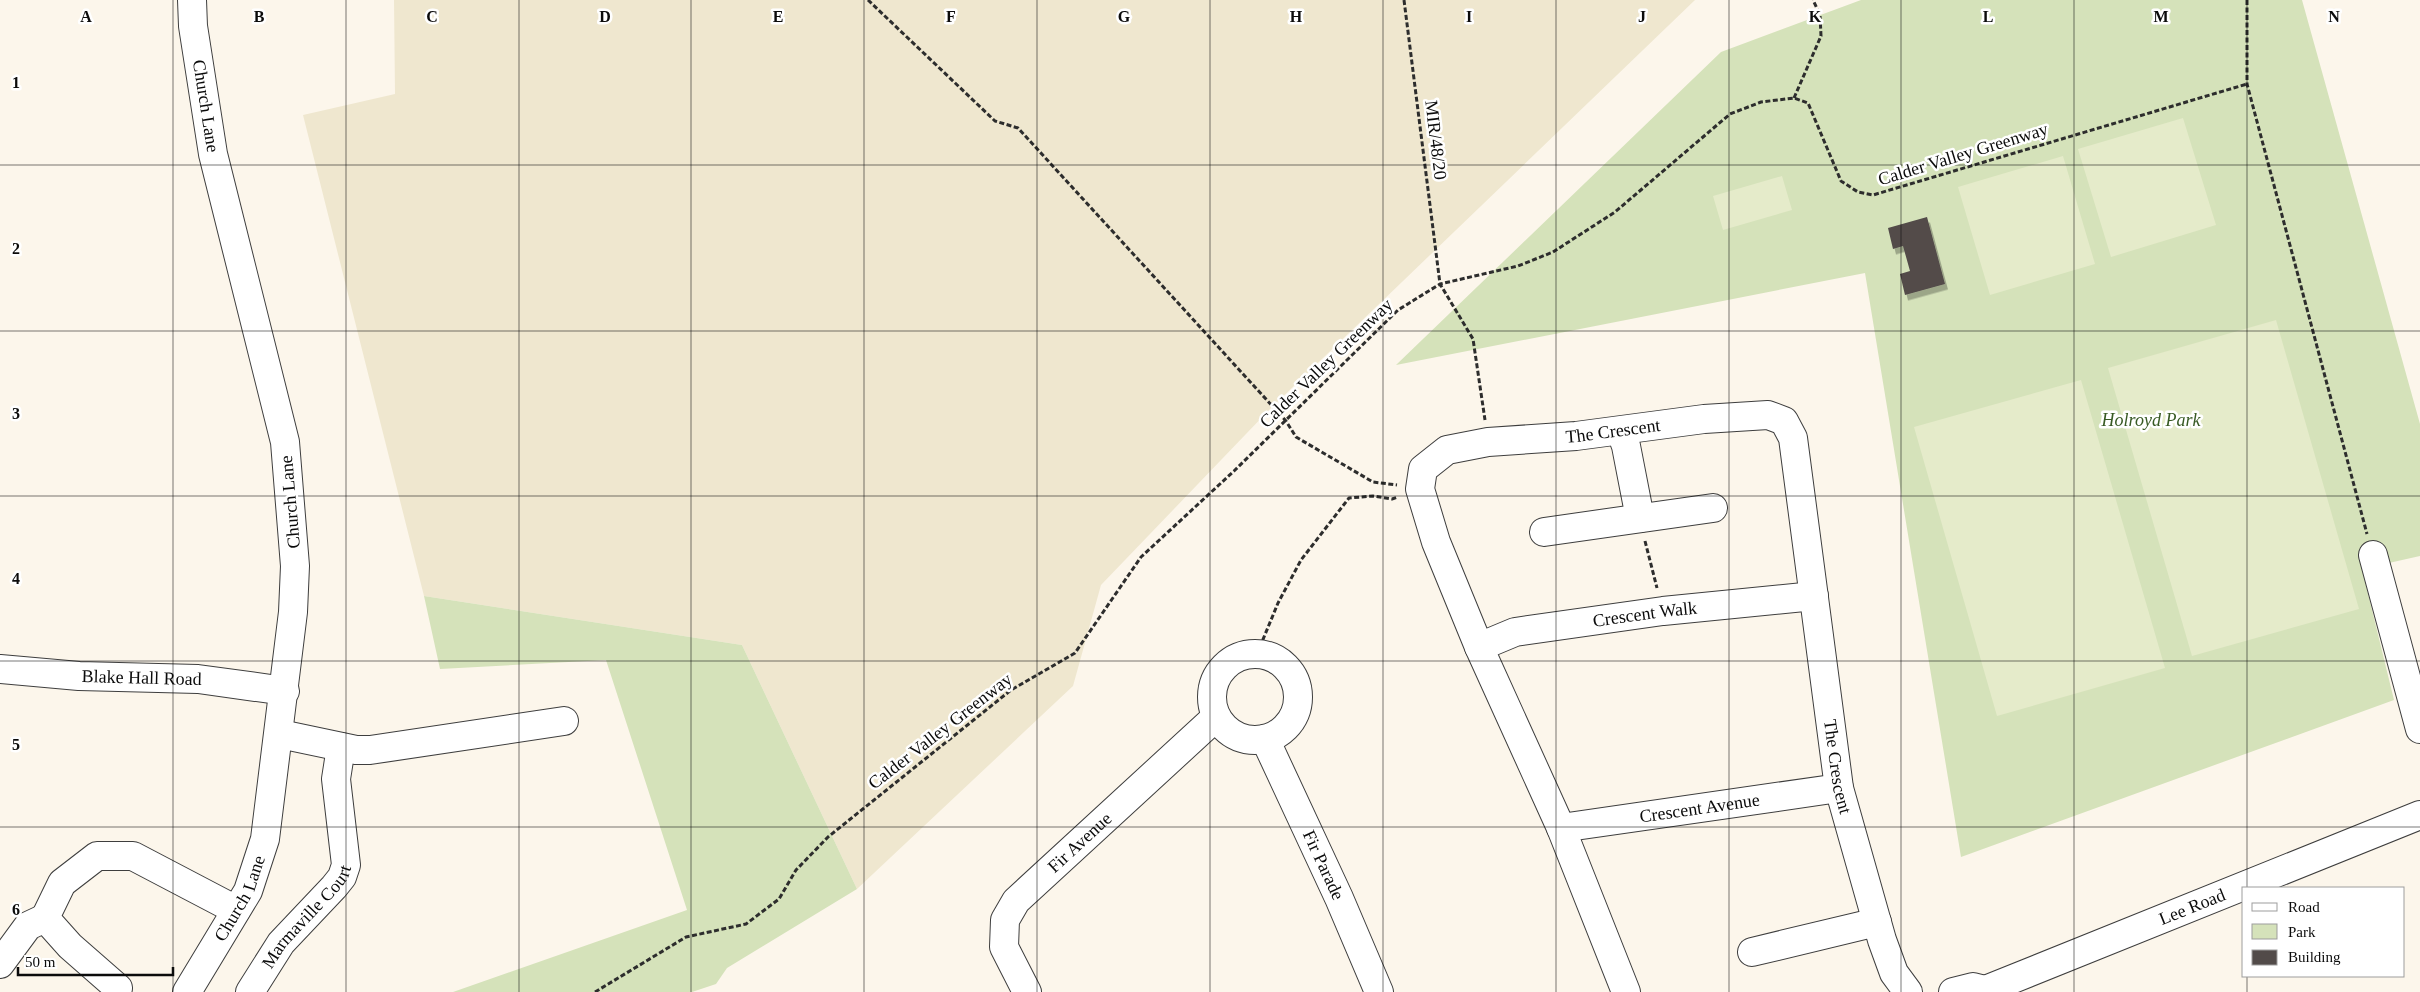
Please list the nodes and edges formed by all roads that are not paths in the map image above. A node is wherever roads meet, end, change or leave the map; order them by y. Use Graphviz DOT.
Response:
graph roads {
  1 [pos="192,0"];
  2 [pos="1620,432"];
  3 [pos="1713,508"];
  4 [pos="1640,518"];
  5 [pos="1544,532"];
  6 [pos="2373,555"];
  7 [pos="1814,596"];
  8 [pos="1480,647"];
  9 [pos="0,669"];
  10 [pos="285,691"];
  11 [pos="1216,717"];
  12 [pos="564,721"];
  13 [pos="2420,730"];
  14 [pos="280,734"];
  15 [pos="1265,739"];
  16 [pos="341,747"];
  17 [pos="1839,788"];
  18 [pos="2420,815"];
  19 [pos="1560,828"];
  20 [pos="236,910"];
  21 [pos="45,918"];
  22 [pos="1877,922"];
  23 [pos="1752,952"];
  24 [pos="0,964"];
  25 [pos="2047,965"];
  26 [pos="118,988"];
  27 [pos="1991,991"];
  28 [pos="187,992"];
  29 [pos="250,992"];
  30 [pos="1027,992"];
  31 [pos="1379,992"];
  32 [pos="1626,992"];
  33 [pos="1908,992"];
  34 [pos="1953,992"];
  35 [pos="2035,992"];
  1 -- 10 [label="street, Church Lane"];
  2 -- 4 [label="street"];
  2 -- 7 [label="street, The Crescent"];
  2 -- 8 [label="street, The Crescent"];
  3 -- 4 [label="street"];
  4 -- 5 [label="street"];
  6 -- 13 [label="street"];
  7 -- 8 [label="street, Crescent Walk"];
  7 -- 17 [label="street, The Crescent"];
  8 -- 19 [label="street"];
  9 -- 10 [label="street, Blake Hall Road"];
  10 -- 14 [label="street, Church Lane"];
  11 -- 15 [label="street"];
  11 -- 15 [label="street"];
  11 -- 30 [label="street, Fir Avenue"];
  12 -- 16 [label="street"];
  14 -- 16 [label="street"];
  14 -- 20 [label="street, Church Lane"];
  15 -- 31 [label="street, Fir Parade"];
  16 -- 29 [label="street, Marmaville Court"];
  17 -- 19 [label="street, Crescent Avenue"];
  17 -- 22 [label="street, The Crescent"];
  18 -- 25 [label="street, Lee Road"];
  19 -- 32 [label="street"];
  20 -- 21 [label="street"];
  20 -- 28 [label="street, Church Lane"];
  21 -- 24 [label="street"];
  21 -- 26 [label="street"];
  22 -- 23 [label="street"];
  22 -- 33 [label="street, The Crescent"];
  25 -- 27 [label="street, Lee Road"];
  25 -- 35 [label="street"];
  27 -- 34 [label="street, Lee Road"];
}
